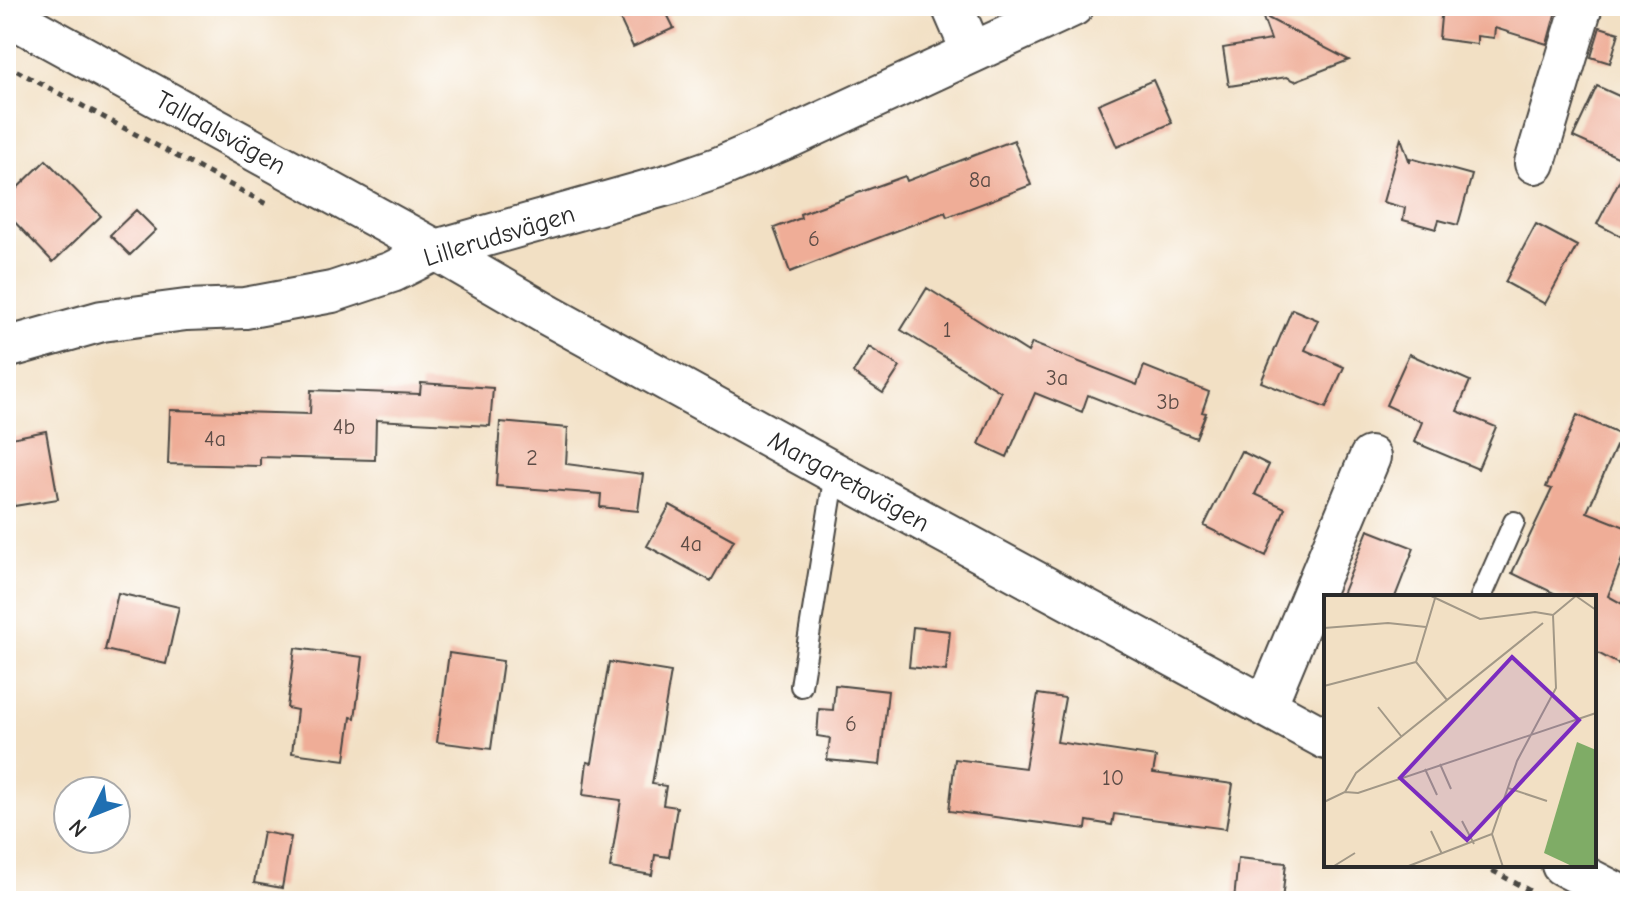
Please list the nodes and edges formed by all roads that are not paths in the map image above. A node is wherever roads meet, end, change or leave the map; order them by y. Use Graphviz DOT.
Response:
graph roads {
  1 [pos="952,6"];
  2 [pos="1073,6"];
  3 [pos="1582,6"];
  4 [pos="6,14"];
  5 [pos="972,52"];
  6 [pos="1535,163"];
  7 [pos="436,250"];
  8 [pos="6,348"];
  9 [pos="1370,457"];
  10 [pos="835,473"];
  11 [pos="1514,522"];
  12 [pos="1482,595"];
  13 [pos="801,686"];
  14 [pos="1266,706"];
  15 [pos="1324,738"];
  16 [pos="1549,879"];
  17 [pos="1630,900"];
  1 -- 5 [label="street"];
  2 -- 5 [label="street, Lillerudsvägen"];
  3 -- 6 [label="street"];
  4 -- 7 [label="street, Talldalsvägen"];
  5 -- 7 [label="street, Lillerudsvägen"];
  7 -- 8 [label="street, Lillerudsvägen"];
  7 -- 10 [label="street, Margaretavägen"];
  9 -- 14 [label="street"];
  10 -- 13 [label="lane"];
  10 -- 14 [label="street, Margaretavägen"];
  11 -- 12 [label="lane"];
  14 -- 15 [label="street, Margaretavägen"];
  16 -- 17 [label="street"];
}
